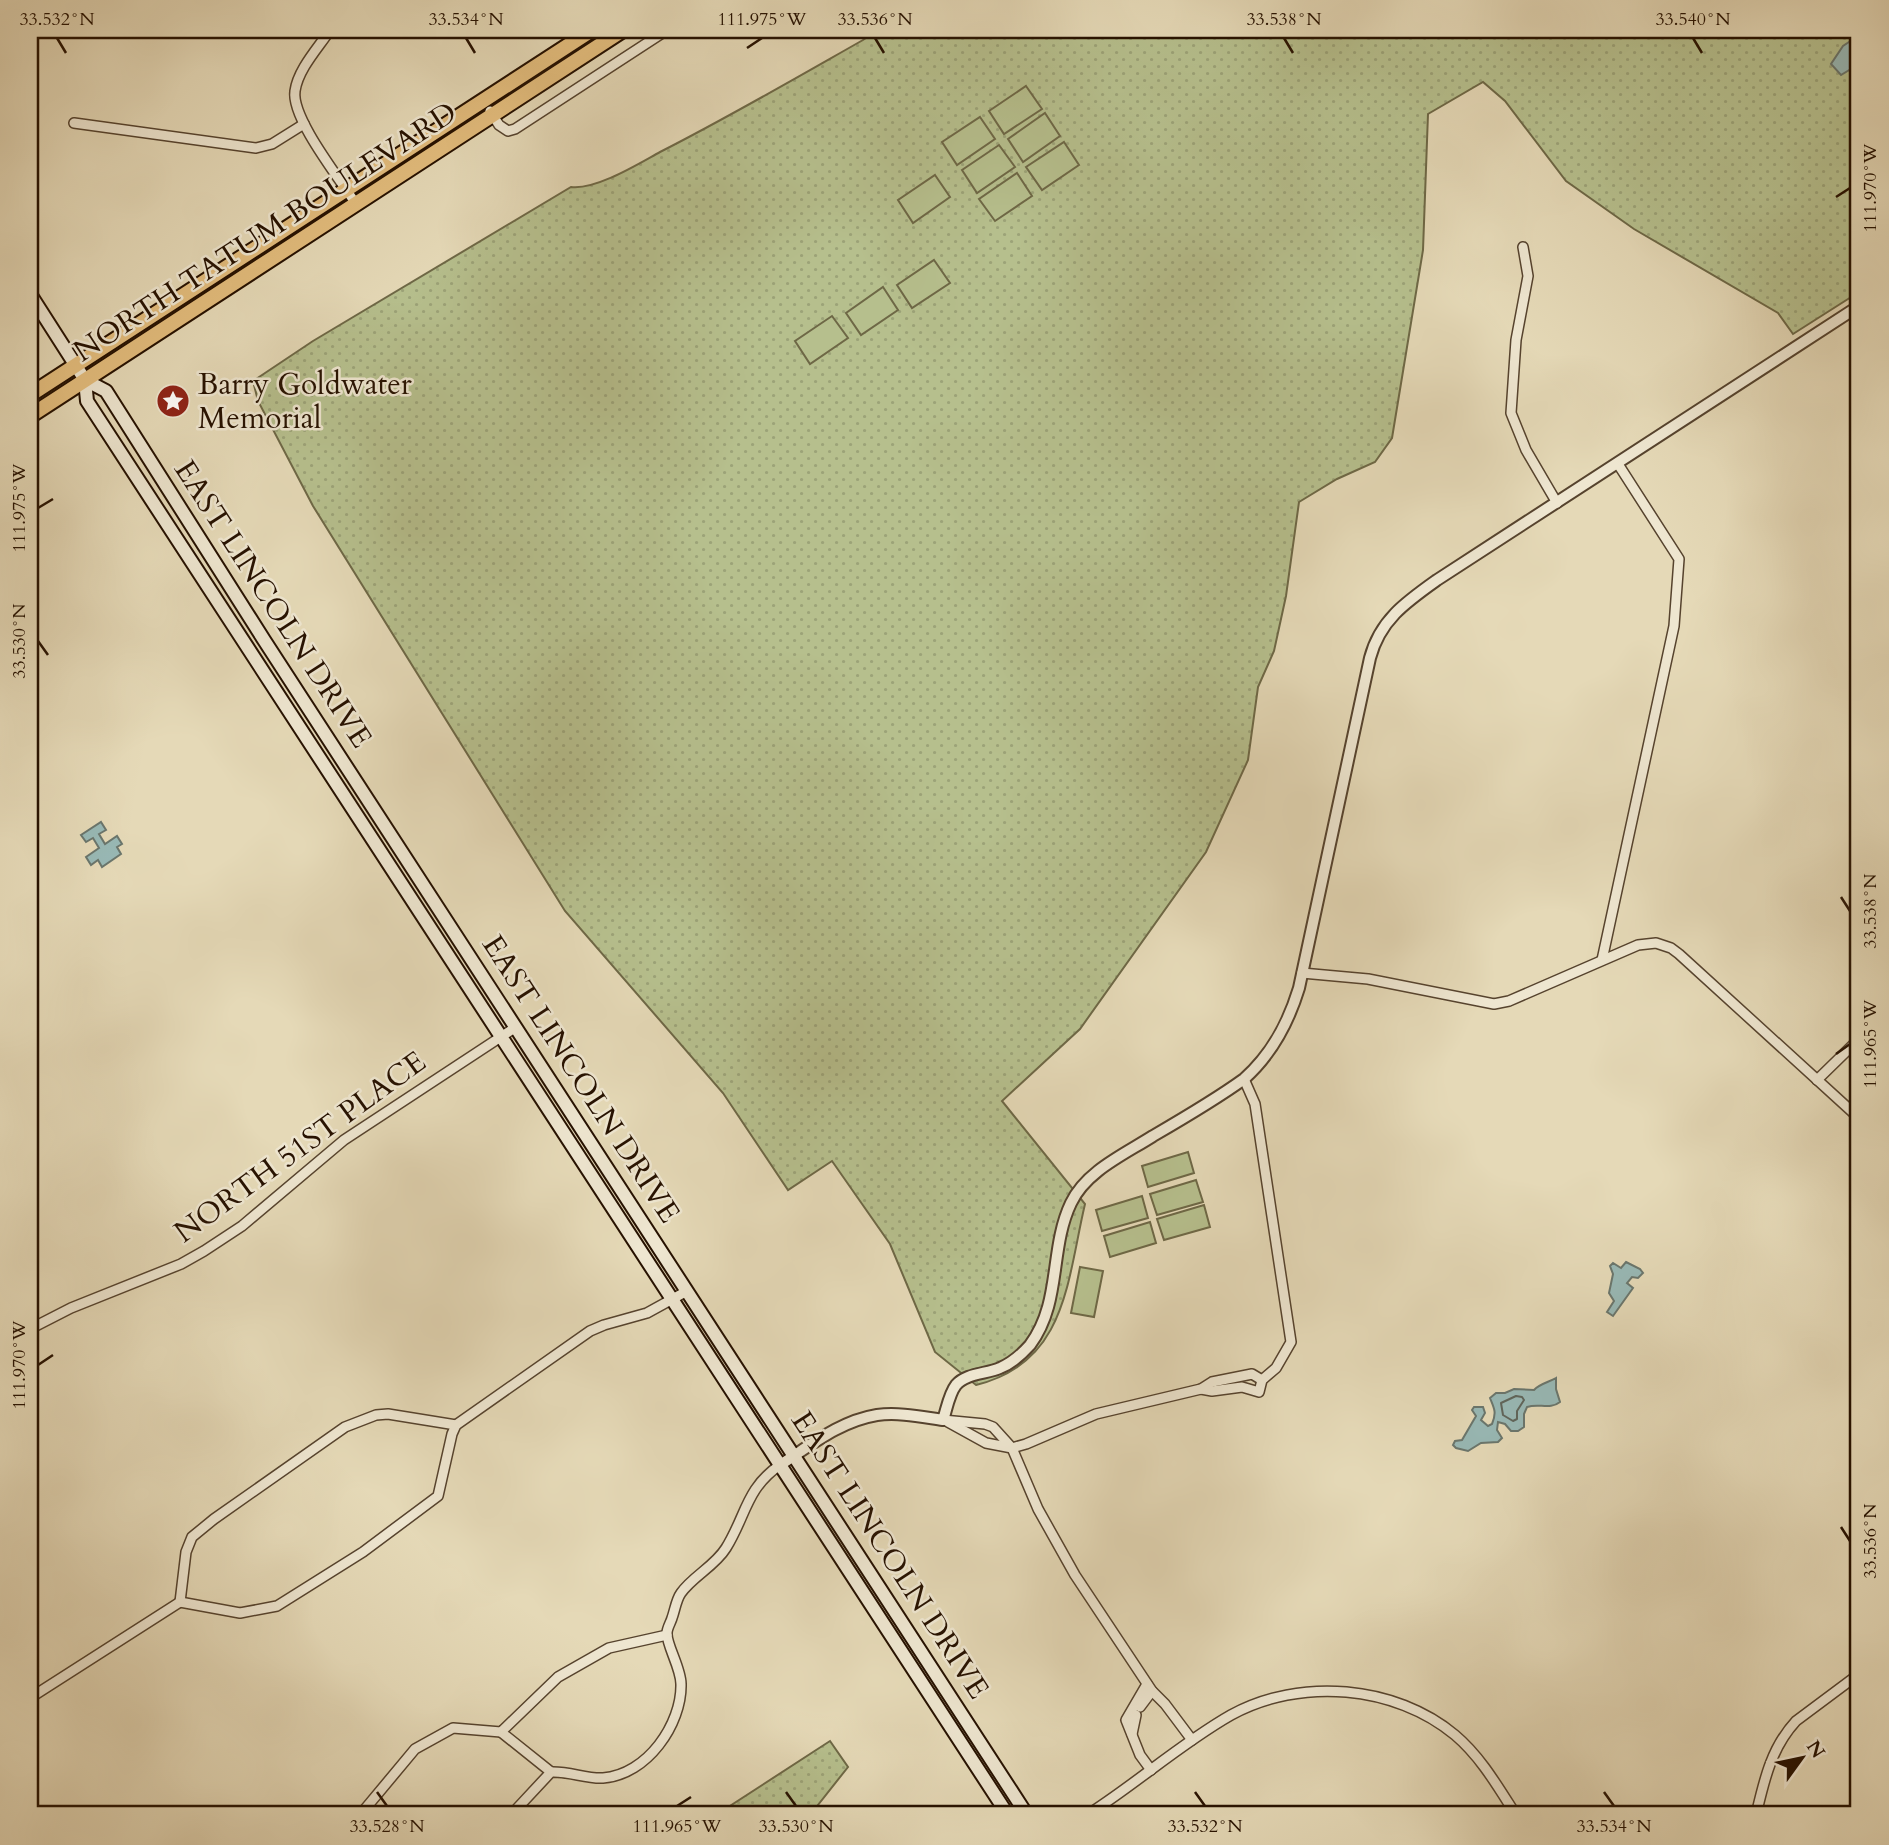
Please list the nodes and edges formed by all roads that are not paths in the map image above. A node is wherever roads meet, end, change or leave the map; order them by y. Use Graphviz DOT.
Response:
graph roads {
  1 [pos="330,30"];
  2 [pos="592,30"];
  3 [pos="623,30"];
  4 [pos="667,30"];
  5 [pos="483,100"];
  6 [pos="493,116"];
  7 [pos="74,122"];
  8 [pos="304,124"];
  9 [pos="346,189"];
  10 [pos="356,204"];
  11 [pos="1523,247"];
  12 [pos="30,294"];
  13 [pos="1859,306"];
  14 [pos="76,365"];
  15 [pos="85,380"];
  16 [pos="30,395"];
  17 [pos="30,416"];
  18 [pos="1618,464"];
  19 [pos="1557,503"];
  20 [pos="1602,960"];
  21 [pos="1302,973"];
  22 [pos="516,1027"];
  23 [pos="502,1037"];
  24 [pos="1859,1039"];
  25 [pos="1244,1079"];
  26 [pos="1817,1080"];
  27 [pos="1859,1118"];
  28 [pos="687,1291"];
  29 [pos="673,1300"];
  30 [pos="30,1329"];
  31 [pos="1262,1380"];
  32 [pos="1201,1389"];
  33 [pos="943,1420"];
  34 [pos="456,1425"];
  35 [pos="1012,1448"];
  36 [pos="794,1456"];
  37 [pos="780,1465"];
  38 [pos="1859,1484"];
  39 [pos="1859,1502"];
  40 [pos="180,1602"];
  41 [pos="907,1629"];
  42 [pos="667,1634"];
  43 [pos="892,1638"];
  44 [pos="1859,1674"];
  45 [pos="1150,1688"];
  46 [pos="30,1698"];
  47 [pos="501,1732"];
  48 [pos="1132,1740"];
  49 [pos="1192,1740"];
  50 [pos="1151,1770"];
  51 [pos="551,1772"];
  52 [pos="1004,1810"];
  53 [pos="360,1815"];
  54 [pos="511,1815"];
  55 [pos="1017,1815"];
  56 [pos="1027,1815"];
  57 [pos="1087,1815"];
  58 [pos="1516,1815"];
  59 [pos="1756,1815"];
  1 -- 8 [label="street"];
  2 -- 5 [label="main road, NORTH TATUM BOULEVARD"];
  3 -- 6 [label="main road, NORTH TATUM BOULEVARD"];
  4 -- 6 [label="street, NORTH TATUM BOULEVARD"];
  5 -- 6 [label="street, NORTH TATUM BOULEVARD"];
  5 -- 9 [label="main road, NORTH TATUM BOULEVARD"];
  6 -- 10 [label="main road, NORTH TATUM BOULEVARD"];
  7 -- 8 [label="street"];
  8 -- 9 [label="street"];
  9 -- 10 [label="street"];
  9 -- 14 [label="main road, NORTH TATUM BOULEVARD"];
  10 -- 15 [label="main road, NORTH TATUM BOULEVARD"];
  11 -- 19 [label="street"];
  12 -- 14 [label="main road, EAST LINCOLN DRIVE"];
  13 -- 18 [label="street"];
  14 -- 15 [label="main road, EAST LINCOLN DRIVE"];
  14 -- 16 [label="main road, NORTH TATUM BOULEVARD"];
  15 -- 17 [label="main road, NORTH TATUM BOULEVARD"];
  15 -- 22 [label="main road, EAST LINCOLN DRIVE"];
  15 -- 23 [label="main road, EAST LINCOLN DRIVE"];
  18 -- 19 [label="street"];
  18 -- 20 [label="street"];
  19 -- 21 [label="street"];
  20 -- 21 [label="street"];
  20 -- 26 [label="street"];
  21 -- 25 [label="street"];
  22 -- 23 [label="street, NORTH 51ST PLACE"];
  22 -- 28 [label="main road, EAST LINCOLN DRIVE"];
  23 -- 29 [label="main road, EAST LINCOLN DRIVE"];
  23 -- 30 [label="street, NORTH 51ST PLACE"];
  24 -- 26 [label="street"];
  25 -- 31 [label="street"];
  25 -- 33 [label="street"];
  26 -- 27 [label="street"];
  28 -- 29 [label="street"];
  28 -- 36 [label="main road, EAST LINCOLN DRIVE"];
  29 -- 34 [label="street"];
  29 -- 37 [label="main road, EAST LINCOLN DRIVE"];
  31 -- 32 [label="street"];
  31 -- 32 [label="street"];
  32 -- 35 [label="street"];
  33 -- 35 [label="street"];
  33 -- 35 [label="street"];
  33 -- 36 [label="street"];
  34 -- 40 [label="street"];
  34 -- 40 [label="street"];
  35 -- 45 [label="street"];
  36 -- 37 [label="street"];
  36 -- 41 [label="main road, EAST LINCOLN DRIVE"];
  37 -- 42 [label="street"];
  37 -- 43 [label="main road, EAST LINCOLN DRIVE"];
  38 -- 39 [label="street"];
  40 -- 46 [label="street"];
  41 -- 43 [label="main road"];
  41 -- 56 [label="main road, EAST LINCOLN DRIVE"];
  42 -- 47 [label="street"];
  42 -- 51 [label="street"];
  43 -- 52 [label="main road, EAST LINCOLN DRIVE"];
  44 -- 59 [label="street"];
  45 -- 48 [label="street"];
  45 -- 48 [label="street"];
  45 -- 49 [label="street"];
  47 -- 51 [label="street"];
  47 -- 53 [label="street"];
  48 -- 50 [label="street"];
  49 -- 50 [label="street"];
  49 -- 58 [label="street"];
  50 -- 57 [label="street"];
  51 -- 54 [label="street"];
  52 -- 55 [label="main road"];
}
